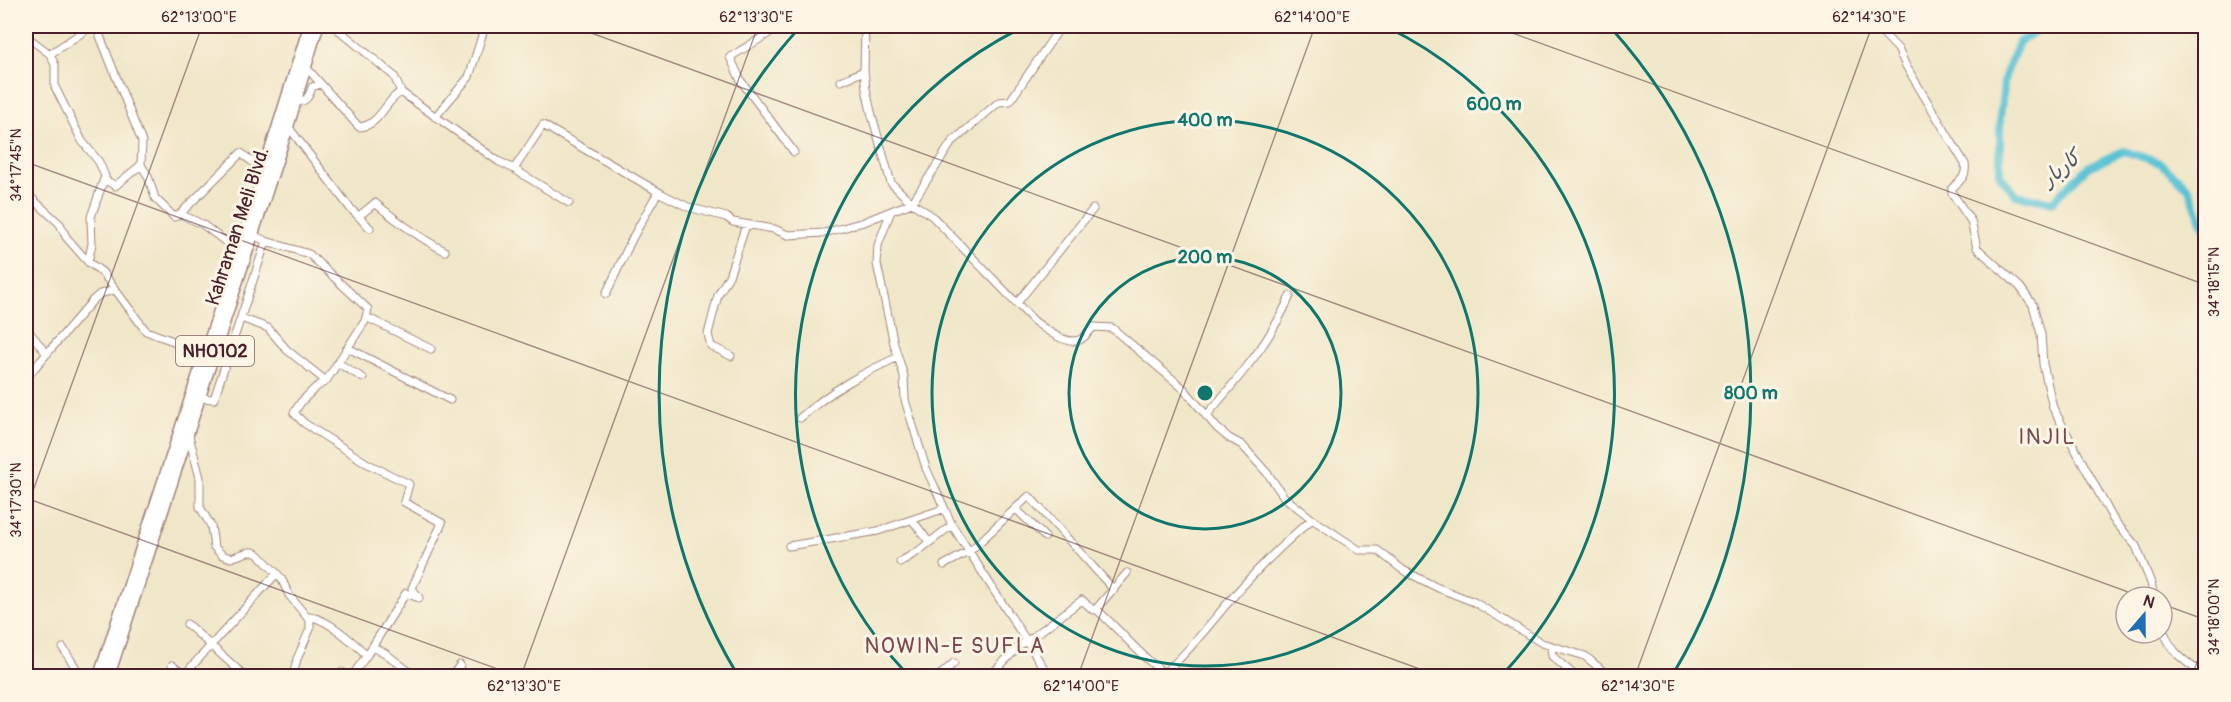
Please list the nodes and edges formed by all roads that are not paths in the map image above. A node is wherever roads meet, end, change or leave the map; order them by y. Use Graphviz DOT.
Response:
graph roads {
  1 [pos="94,26"];
  2 [pos="309,26"];
  3 [pos="318,26"];
  4 [pos="334,26"];
  5 [pos="485,26"];
  6 [pos="781,26"];
  7 [pos="865,26"];
  8 [pos="1061,26"];
  9 [pos="1876,26"];
  10 [pos="26,36"];
  11 [pos="50,54"];
  12 [pos="306,68"];
  13 [pos="864,71"];
  14 [pos="841,81"];
  15 [pos="321,84"];
  16 [pos="401,92"];
  17 [pos="296,102"];
  18 [pos="435,117"];
  19 [pos="284,123"];
  20 [pos="794,152"];
  21 [pos="141,165"];
  22 [pos="514,169"];
  23 [pos="264,171"];
  24 [pos="104,179"];
  25 [pos="658,192"];
  26 [pos="26,193"];
  27 [pos="569,203"];
  28 [pos="912,203"];
  29 [pos="1093,209"];
  30 [pos="891,211"];
  31 [pos="180,214"];
  32 [pos="359,216"];
  33 [pos="746,225"];
  34 [pos="370,228"];
  35 [pos="253,236"];
  36 [pos="266,241"];
  37 [pos="445,251"];
  38 [pos="239,252"];
  39 [pos="88,262"];
  40 [pos="114,290"];
  41 [pos="606,294"];
  42 [pos="1290,296"];
  43 [pos="1017,303"];
  44 [pos="366,317"];
  45 [pos="241,318"];
  46 [pos="26,328"];
  47 [pos="348,348"];
  48 [pos="431,349"];
  49 [pos="47,354"];
  50 [pos="730,356"];
  51 [pos="898,357"];
  52 [pos="338,363"];
  53 [pos="201,368"];
  54 [pos="26,378"];
  55 [pos="363,378"];
  56 [pos="326,381"];
  57 [pos="200,398"];
  58 [pos="450,400"];
  59 [pos="1206,416"];
  60 [pos="800,418"];
  61 [pos="185,427"];
  62 [pos="943,509"];
  63 [pos="1016,509"];
  64 [pos="1312,519"];
  65 [pos="914,521"];
  66 [pos="952,525"];
  67 [pos="1045,537"];
  68 [pos="929,542"];
  69 [pos="789,546"];
  70 [pos="970,552"];
  71 [pos="900,562"];
  72 [pos="944,565"];
  73 [pos="277,573"];
  74 [pos="1127,573"];
  75 [pos="2152,585"];
  76 [pos="1114,590"];
  77 [pos="1096,609"];
  78 [pos="308,617"];
  79 [pos="187,624"];
  80 [pos="1026,642"];
  81 [pos="213,645"];
  82 [pos="2169,645"];
  83 [pos="1551,646"];
  84 [pos="373,647"];
  85 [pos="63,648"];
  86 [pos="367,655"];
  87 [pos="954,663"];
  88 [pos="172,665"];
  89 [pos="460,665"];
  90 [pos="342,672"];
  91 [pos="244,675"];
  92 [pos="81,676"];
  93 [pos="99,676"];
  94 [pos="109,676"];
  95 [pos="185,676"];
  96 [pos="293,676"];
  97 [pos="351,676"];
  98 [pos="415,676"];
  99 [pos="452,676"];
  100 [pos="942,676"];
  101 [pos="990,676"];
  102 [pos="1050,676"];
  103 [pos="1571,676"];
  104 [pos="1609,676"];
  105 [pos="2205,676"];
  1 -- 11 [label="street"];
  1 -- 21 [label="street"];
  2 -- 19 [label="highway, Kahraman Meli Blvd. / NH0102"];
  3 -- 12 [label="highway, Kahraman Meli Blvd. / NH0102"];
  4 -- 16 [label="street"];
  5 -- 18 [label="street"];
  6 -- 20 [label="street"];
  7 -- 13 [label="street"];
  8 -- 28 [label="street"];
  9 -- 75 [label="street"];
  10 -- 11 [label="street"];
  11 -- 24 [label="street"];
  12 -- 15 [label="street"];
  12 -- 17 [label="highway, Kahraman Meli Blvd. / NH0102"];
  13 -- 14 [label="street"];
  13 -- 28 [label="street"];
  15 -- 16 [label="street"];
  15 -- 17 [label="street"];
  16 -- 18 [label="street"];
  17 -- 19 [label="highway, Kahraman Meli Blvd. / NH0102"];
  18 -- 22 [label="street"];
  19 -- 23 [label="highway, Kahraman Meli Blvd. / NH0102"];
  19 -- 32 [label="street"];
  19 -- 35 [label="highway, Kahraman Meli Blvd. / NH0102"];
  21 -- 24 [label="street"];
  21 -- 31 [label="street"];
  22 -- 25 [label="street"];
  22 -- 27 [label="street"];
  23 -- 31 [label="street"];
  23 -- 38 [label="highway, Kahraman Meli Blvd. / NH0102"];
  24 -- 39 [label="street"];
  25 -- 33 [label="street"];
  25 -- 41 [label="street"];
  26 -- 39 [label="street"];
  28 -- 30 [label="street"];
  28 -- 43 [label="street"];
  29 -- 43 [label="street"];
  30 -- 33 [label="street"];
  30 -- 51 [label="street"];
  31 -- 38 [label="street"];
  32 -- 34 [label="street"];
  32 -- 37 [label="street"];
  33 -- 50 [label="street"];
  35 -- 36 [label="street"];
  35 -- 57 [label="highway, Kahraman Meli Blvd. / NH0102"];
  36 -- 44 [label="street"];
  36 -- 45 [label="street"];
  38 -- 53 [label="highway, Kahraman Meli Blvd. / NH0102"];
  39 -- 40 [label="street"];
  40 -- 49 [label="street"];
  40 -- 53 [label="street"];
  42 -- 59 [label="street"];
  43 -- 59 [label="street"];
  44 -- 47 [label="street"];
  44 -- 48 [label="street"];
  45 -- 56 [label="street"];
  45 -- 57 [label="street"];
  46 -- 49 [label="street"];
  47 -- 52 [label="street"];
  47 -- 58 [label="street"];
  49 -- 54 [label="street"];
  51 -- 60 [label="street"];
  51 -- 62 [label="street"];
  52 -- 55 [label="street"];
  52 -- 56 [label="street"];
  53 -- 61 [label="highway, Kahraman Meli Blvd. / NH0102"];
  56 -- 84 [label="street"];
  57 -- 61 [label="highway, Kahraman Meli Blvd. / NH0102"];
  59 -- 64 [label="street"];
  61 -- 73 [label="street"];
  61 -- 93 [label="highway, Kahraman Meli Blvd. / NH0102"];
  61 -- 94 [label="highway, Kahraman Meli Blvd. / NH0102"];
  62 -- 65 [label="street"];
  62 -- 66 [label="street"];
  63 -- 67 [label="street"];
  63 -- 70 [label="street"];
  63 -- 76 [label="street"];
  64 -- 77 [label="street"];
  64 -- 83 [label="street"];
  65 -- 68 [label="street"];
  65 -- 69 [label="street"];
  66 -- 68 [label="street"];
  66 -- 70 [label="street"];
  68 -- 71 [label="street"];
  70 -- 72 [label="street"];
  70 -- 80 [label="street"];
  73 -- 78 [label="street"];
  73 -- 81 [label="street"];
  74 -- 76 [label="street"];
  76 -- 77 [label="street"];
  77 -- 80 [label="street"];
  78 -- 86 [label="street"];
  78 -- 96 [label="street"];
  79 -- 81 [label="street"];
  80 -- 101 [label="street"];
  80 -- 102 [label="street"];
  81 -- 91 [label="street"];
  81 -- 95 [label="street"];
  82 -- 105 [label="street"];
  83 -- 103 [label="street"];
  83 -- 104 [label="street"];
  84 -- 86 [label="street"];
  84 -- 98 [label="street"];
  85 -- 92 [label="street"];
  86 -- 97 [label="street"];
  87 -- 100 [label="street"];
  88 -- 95 [label="street"];
  89 -- 99 [label="street"];
  90 -- 97 [label="street"];
}
